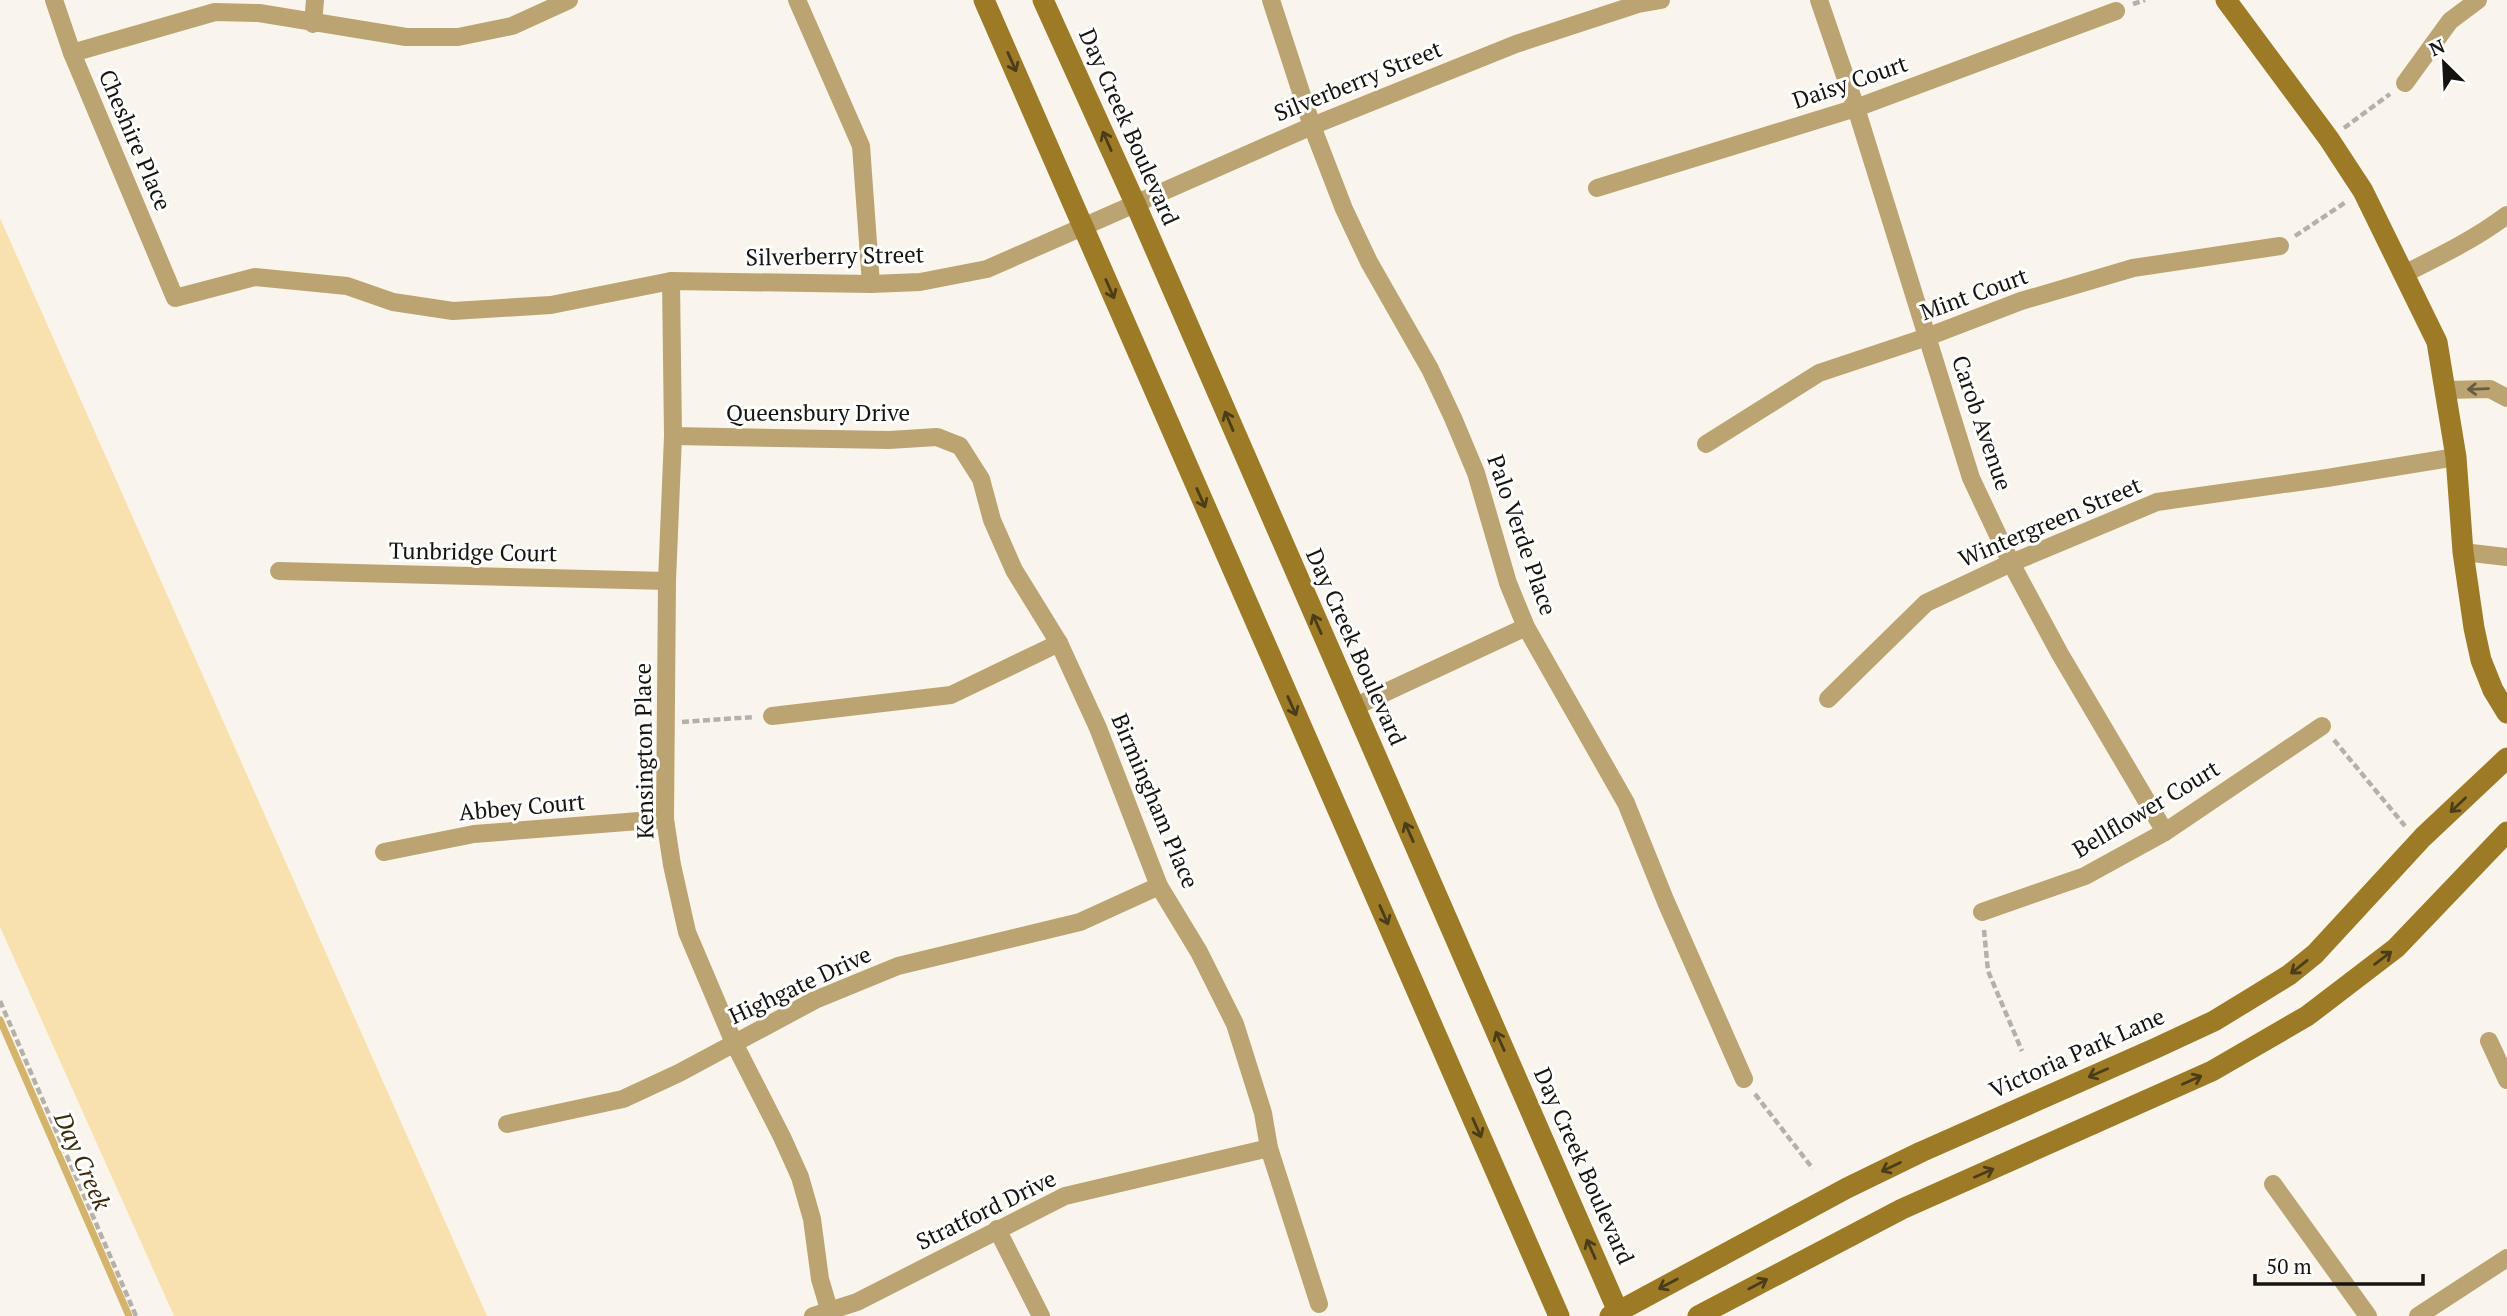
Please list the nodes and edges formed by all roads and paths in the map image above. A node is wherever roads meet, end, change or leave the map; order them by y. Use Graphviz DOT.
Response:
graph roads {
  1 [pos="54,0"];
  2 [pos="315,0"];
  3 [pos="569,0"];
  4 [pos="797,0"];
  5 [pos="984,0"];
  6 [pos="1043,0"];
  7 [pos="1270,0"];
  8 [pos="1661,0"];
  9 [pos="1819,0"];
  10 [pos="2226,0"];
  11 [pos="2478,0"];
  12 [pos="2116,11"];
  13 [pos="313,24"];
  14 [pos="72,53"];
  15 [pos="2405,83"];
  16 [pos="1856,108"];
  17 [pos="1312,125"];
  18 [pos="2329,139"];
  19 [pos="1597,188"];
  20 [pos="2363,191"];
  21 [pos="1135,203"];
  22 [pos="2507,215"];
  23 [pos="1084,226"];
  24 [pos="2280,246"];
  25 [pos="2404,274"];
  26 [pos="671,281"];
  27 [pos="871,284"];
  28 [pos="175,298"];
  29 [pos="1927,337"];
  30 [pos="2446,390"];
  31 [pos="2507,398"];
  32 [pos="673,436"];
  33 [pos="1706,444"];
  34 [pos="960,446"];
  35 [pos="2456,457"];
  36 [pos="2463,552"];
  37 [pos="2507,557"];
  38 [pos="2011,563"];
  39 [pos="279,571"];
  40 [pos="667,581"];
  41 [pos="1526,627"];
  42 [pos="1059,643"];
  43 [pos="1828,699"];
  44 [pos="1354,707"];
  45 [pos="2507,713"];
  46 [pos="772,716"];
  47 [pos="666,723"];
  48 [pos="2322,726"];
  49 [pos="2507,758"];
  50 [pos="665,819"];
  51 [pos="2405,827"];
  52 [pos="2165,832"];
  53 [pos="2507,832"];
  54 [pos="384,852"];
  55 [pos="1159,886"];
  56 [pos="1982,912"];
  57 [pos="0,1001"];
  58 [pos="2489,1041"];
  59 [pos="734,1043"];
  60 [pos="2022,1051"];
  61 [pos="1744,1079"];
  62 [pos="2507,1080"];
  63 [pos="507,1124"];
  64 [pos="1269,1148"];
  65 [pos="1813,1169"];
  66 [pos="2273,1184"];
  67 [pos="997,1229"];
  68 [pos="2507,1258"];
  69 [pos="1319,1304"];
  70 [pos="825,1314"];
  71 [pos="1616,1315"];
  72 [pos="136,1316"];
  73 [pos="1041,1316"];
  74 [pos="1559,1316"];
  75 [pos="1698,1316"];
  76 [pos="2368,1316"];
  77 [pos="2417,1316"];
  1 -- 14 [label="street, Cheshire Place"];
  2 -- 13 [label="street"];
  3 -- 13 [label="street"];
  4 -- 27 [label="street"];
  5 -- 23 [label="main road, one-way"];
  21 -- 6 [label="main road, Day Creek Boulevard, one-way"];
  7 -- 17 [label="street, Palo Verde Place"];
  8 -- 17 [label="street, Silverberry Street"];
  9 -- 16 [label="street, Carob Avenue"];
  10 -- 18 [label="main road"];
  11 -- 15 [label="street"];
  12 -- 16 [label="street, Daisy Court"];
  13 -- 14 [label="street"];
  14 -- 28 [label="street, Cheshire Place"];
  15 -- 18 [label="path"];
  16 -- 19 [label="street, Daisy Court"];
  16 -- 29 [label="street, Carob Avenue"];
  17 -- 21 [label="street, Silverberry Street"];
  17 -- 41 [label="street, Palo Verde Place"];
  18 -- 20 [label="main road"];
  20 -- 24 [label="path"];
  20 -- 25 [label="main road"];
  21 -- 23 [label="street, Silverberry Street"];
  44 -- 21 [label="main road, Day Creek Boulevard, one-way"];
  22 -- 25 [label="street"];
  23 -- 27 [label="street, Silverberry Street"];
  23 -- 74 [label="main road, one-way"];
  24 -- 29 [label="street, Mint Court"];
  25 -- 30 [label="main road"];
  26 -- 27 [label="street, Silverberry Street"];
  26 -- 28 [label="street, Silverberry Street"];
  26 -- 32 [label="street, Kensington Place"];
  29 -- 33 [label="street, Mint Court"];
  29 -- 38 [label="street, Carob Avenue"];
  31 -- 30 [label="street, one-way"];
  30 -- 35 [label="main road"];
  32 -- 34 [label="street, Queensbury Drive"];
  32 -- 40 [label="street, Kensington Place"];
  34 -- 42 [label="street, Birmingham Place"];
  35 -- 36 [label="main road"];
  35 -- 38 [label="street, Wintergreen Street"];
  36 -- 37 [label="street"];
  36 -- 45 [label="main road"];
  38 -- 43 [label="street, Wintergreen Street"];
  38 -- 52 [label="street, Carob Avenue"];
  39 -- 40 [label="street, Tunbridge Court"];
  40 -- 47 [label="street, Kensington Place"];
  41 -- 44 [label="street"];
  41 -- 61 [label="street, Palo Verde Place"];
  42 -- 46 [label="street"];
  42 -- 55 [label="street, Birmingham Place"];
  71 -- 44 [label="main road, Day Creek Boulevard, one-way"];
  46 -- 47 [label="path"];
  47 -- 50 [label="street, Kensington Place"];
  48 -- 51 [label="path"];
  48 -- 52 [label="street, Bellflower Court"];
  49 -- 71 [label="main road, Victoria Park Lane, one-way"];
  50 -- 54 [label="street, Abbey Court"];
  50 -- 59 [label="street, Kensington Place"];
  52 -- 56 [label="street, Bellflower Court"];
  75 -- 53 [label="main road, one-way"];
  55 -- 59 [label="street, Highgate Drive"];
  55 -- 64 [label="street, Birmingham Place"];
  56 -- 60 [label="path"];
  57 -- 72 [label="path"];
  58 -- 62 [label="street"];
  59 -- 63 [label="street, Highgate Drive"];
  59 -- 70 [label="street, Kensington Place"];
  61 -- 65 [label="path"];
  64 -- 67 [label="street, Stratford Drive"];
  64 -- 69 [label="street, Birmingham Place"];
  66 -- 76 [label="street"];
  67 -- 70 [label="street, Stratford Drive"];
  67 -- 73 [label="street"];
  68 -- 77 [label="street"];
}
